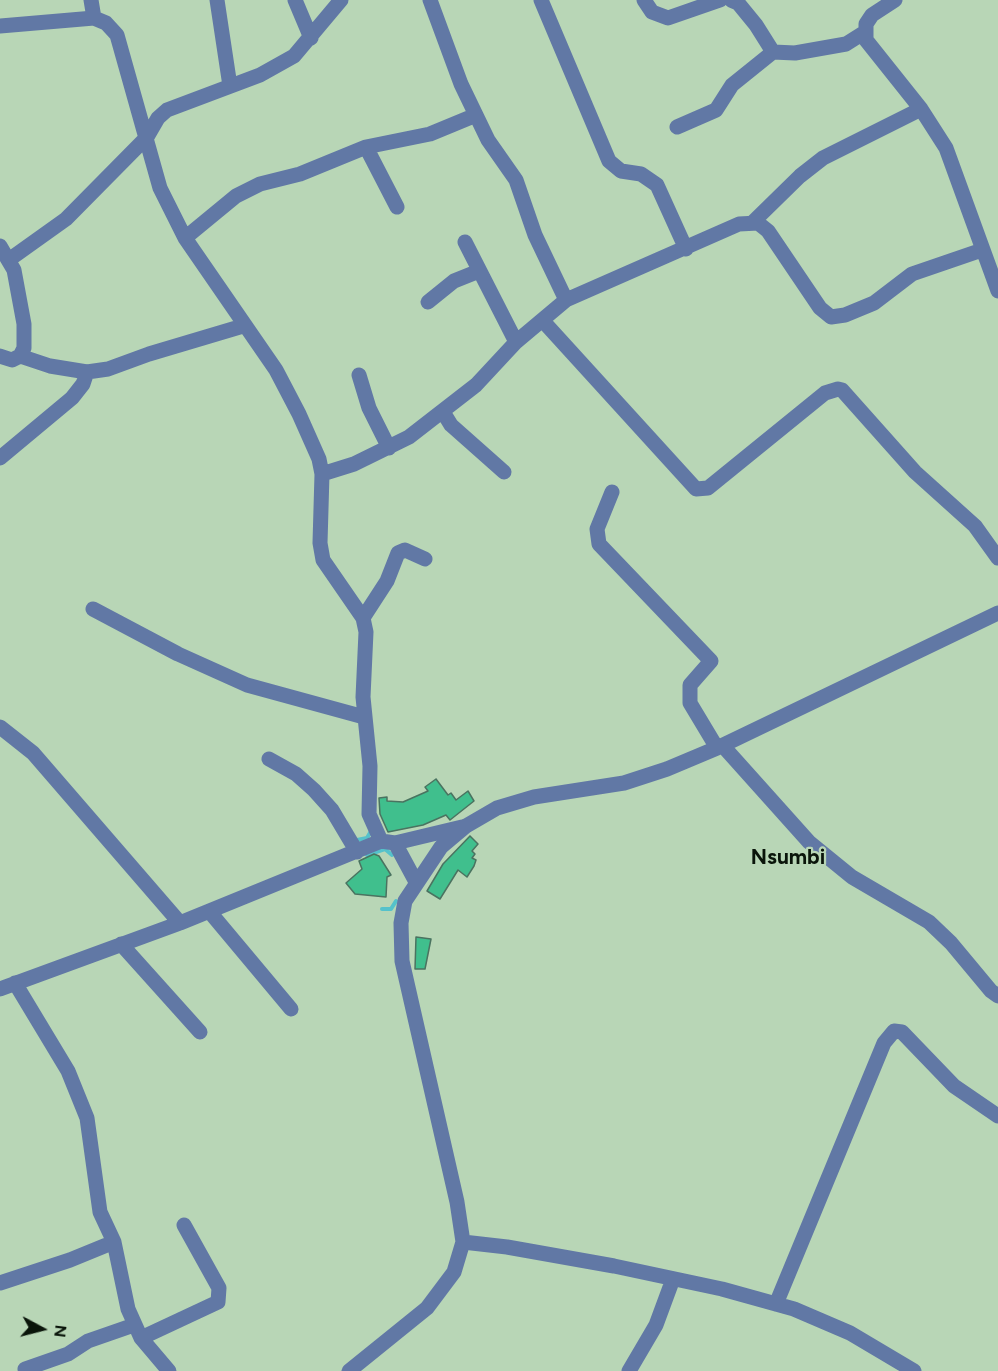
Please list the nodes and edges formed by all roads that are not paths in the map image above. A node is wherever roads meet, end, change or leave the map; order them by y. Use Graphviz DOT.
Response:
graph roads {
  1 [pos="90,0"];
  2 [pos="217,0"];
  3 [pos="295,0"];
  4 [pos="341,0"];
  5 [pos="430,0"];
  6 [pos="541,0"];
  7 [pos="644,0"];
  8 [pos="720,0"];
  9 [pos="731,0"];
  10 [pos="895,0"];
  11 [pos="94,18"];
  12 [pos="0,26"];
  13 [pos="865,32"];
  14 [pos="311,38"];
  15 [pos="773,52"];
  16 [pos="231,86"];
  17 [pos="921,109"];
  18 [pos="476,115"];
  19 [pos="677,127"];
  20 [pos="147,137"];
  21 [pos="366,147"];
  22 [pos="398,207"];
  23 [pos="752,223"];
  24 [pos="184,238"];
  25 [pos="465,242"];
  26 [pos="0,246"];
  27 [pos="686,249"];
  28 [pos="982,250"];
  29 [pos="10,259"];
  30 [pos="479,271"];
  31 [pos="997,284"];
  32 [pos="566,300"];
  33 [pos="428,302"];
  34 [pos="543,321"];
  35 [pos="243,326"];
  36 [pos="516,342"];
  37 [pos="0,356"];
  38 [pos="20,356"];
  39 [pos="87,372"];
  40 [pos="359,375"];
  41 [pos="443,412"];
  42 [pos="389,448"];
  43 [pos="0,458"];
  44 [pos="504,472"];
  45 [pos="322,474"];
  46 [pos="612,492"];
  47 [pos="998,558"];
  48 [pos="425,560"];
  49 [pos="93,609"];
  50 [pos="998,613"];
  51 [pos="363,618"];
  52 [pos="364,717"];
  53 [pos="0,727"];
  54 [pos="720,747"];
  55 [pos="269,759"];
  56 [pos="466,826"];
  57 [pos="388,842"];
  58 [pos="357,852"];
  59 [pos="416,882"];
  60 [pos="209,911"];
  61 [pos="180,923"];
  62 [pos="121,944"];
  63 [pos="15,983"];
  64 [pos="0,989"];
  65 [pos="998,996"];
  66 [pos="291,1009"];
  67 [pos="200,1032"];
  68 [pos="998,1116"];
  69 [pos="184,1226"];
  70 [pos="114,1242"];
  71 [pos="463,1242"];
  72 [pos="673,1279"];
  73 [pos="0,1282"];
  74 [pos="776,1304"];
  75 [pos="138,1332"];
  76 [pos="25,1369"];
  77 [pos="169,1371"];
  78 [pos="349,1371"];
  79 [pos="629,1371"];
  80 [pos="915,1371"];
  1 -- 11 [label="street"];
  2 -- 16 [label="street"];
  3 -- 14 [label="street"];
  4 -- 14 [label="street"];
  5 -- 18 [label="street"];
  6 -- 27 [label="street"];
  7 -- 8 [label="street"];
  9 -- 15 [label="street"];
  10 -- 13 [label="street"];
  11 -- 12 [label="street"];
  11 -- 20 [label="street"];
  13 -- 15 [label="street"];
  13 -- 17 [label="street"];
  14 -- 16 [label="street"];
  15 -- 19 [label="street"];
  16 -- 20 [label="street"];
  17 -- 23 [label="street"];
  17 -- 28 [label="street"];
  18 -- 21 [label="street"];
  18 -- 32 [label="street"];
  20 -- 24 [label="street"];
  20 -- 29 [label="street"];
  21 -- 22 [label="street"];
  21 -- 24 [label="street"];
  23 -- 27 [label="street"];
  23 -- 28 [label="street"];
  24 -- 35 [label="street"];
  25 -- 30 [label="street"];
  26 -- 29 [label="street"];
  27 -- 32 [label="street"];
  28 -- 31 [label="street"];
  29 -- 38 [label="street"];
  30 -- 33 [label="street"];
  30 -- 36 [label="street"];
  32 -- 34 [label="street"];
  34 -- 36 [label="street"];
  34 -- 47 [label="street"];
  35 -- 39 [label="street"];
  35 -- 45 [label="street"];
  36 -- 41 [label="street"];
  37 -- 38 [label="street"];
  38 -- 39 [label="street"];
  39 -- 43 [label="street"];
  40 -- 42 [label="street"];
  41 -- 42 [label="street"];
  41 -- 44 [label="street"];
  42 -- 45 [label="street"];
  45 -- 51 [label="street"];
  46 -- 54 [label="street"];
  48 -- 51 [label="street"];
  49 -- 52 [label="street"];
  50 -- 54 [label="street"];
  51 -- 52 [label="street"];
  52 -- 57 [label="street"];
  53 -- 61 [label="street"];
  54 -- 56 [label="street"];
  54 -- 65 [label="street"];
  55 -- 58 [label="street"];
  56 -- 57 [label="street"];
  56 -- 59 [label="street"];
  57 -- 58 [label="street"];
  57 -- 59 [label="street"];
  58 -- 60 [label="street"];
  59 -- 71 [label="street"];
  60 -- 61 [label="street"];
  60 -- 66 [label="street"];
  61 -- 62 [label="street"];
  62 -- 63 [label="street"];
  62 -- 67 [label="street"];
  63 -- 64 [label="street"];
  63 -- 70 [label="street"];
  68 -- 74 [label="street"];
  69 -- 75 [label="street"];
  70 -- 73 [label="street"];
  70 -- 75 [label="street"];
  71 -- 72 [label="street"];
  71 -- 78 [label="street"];
  72 -- 74 [label="street"];
  72 -- 79 [label="street"];
  74 -- 80 [label="street"];
  75 -- 76 [label="street"];
  75 -- 77 [label="street"];
}
